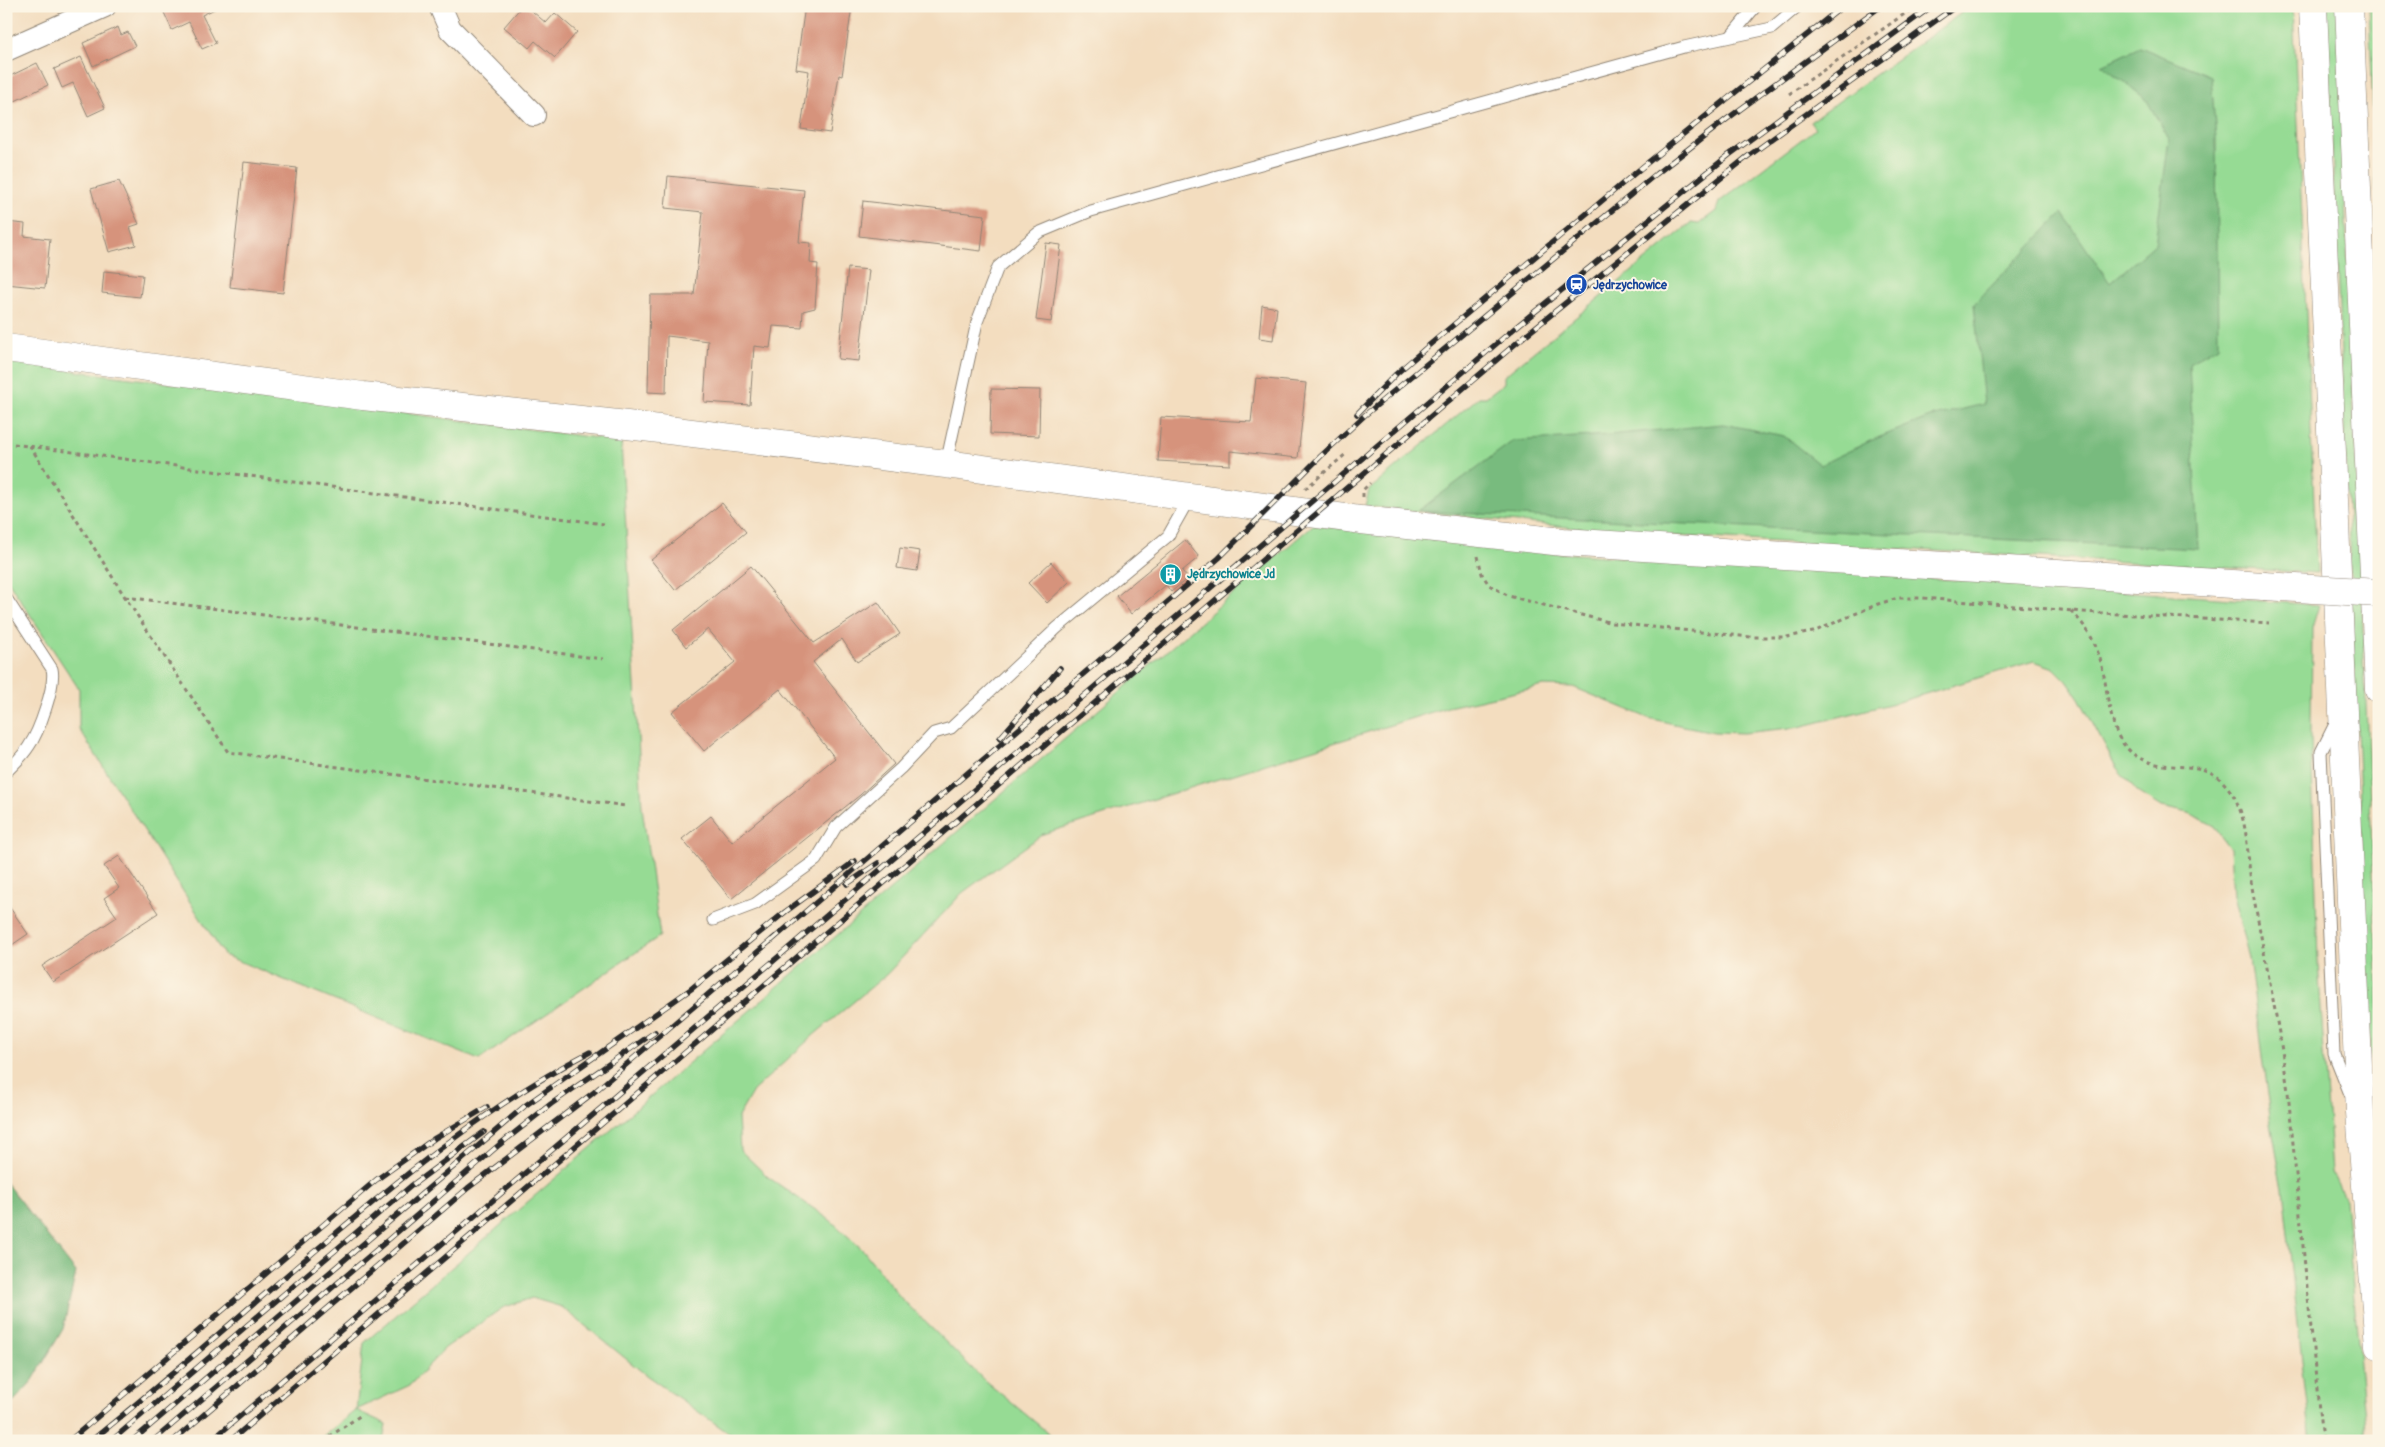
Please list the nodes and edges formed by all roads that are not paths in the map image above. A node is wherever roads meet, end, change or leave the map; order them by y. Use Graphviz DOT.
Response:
graph roads {
  1 [pos="105,6"];
  2 [pos="440,6"];
  3 [pos="1756,6"];
  4 [pos="1798,6"];
  5 [pos="2312,6"];
  6 [pos="2349,6"];
  7 [pos="1731,36"];
  8 [pos="7,48"];
  9 [pos="534,115"];
  10 [pos="6,348"];
  11 [pos="946,464"];
  12 [pos="1190,497"];
  13 [pos="2379,593"];
  14 [pos="6,598"];
  15 [pos="2379,689"];
  16 [pos="6,772"];
  17 [pos="713,920"];
  18 [pos="2379,1345"];
  1 -- 8 [label="street"];
  2 -- 9 [label="street"];
  3 -- 7 [label="lane"];
  4 -- 7 [label="lane"];
  5 -- 18 [label="main road"];
  6 -- 15 [label="main road"];
  7 -- 11 [label="lane"];
  10 -- 11 [label="main road"];
  11 -- 12 [label="main road"];
  12 -- 13 [label="main road, bridge"];
  12 -- 17 [label="lane"];
  14 -- 16 [label="lane"];
}
